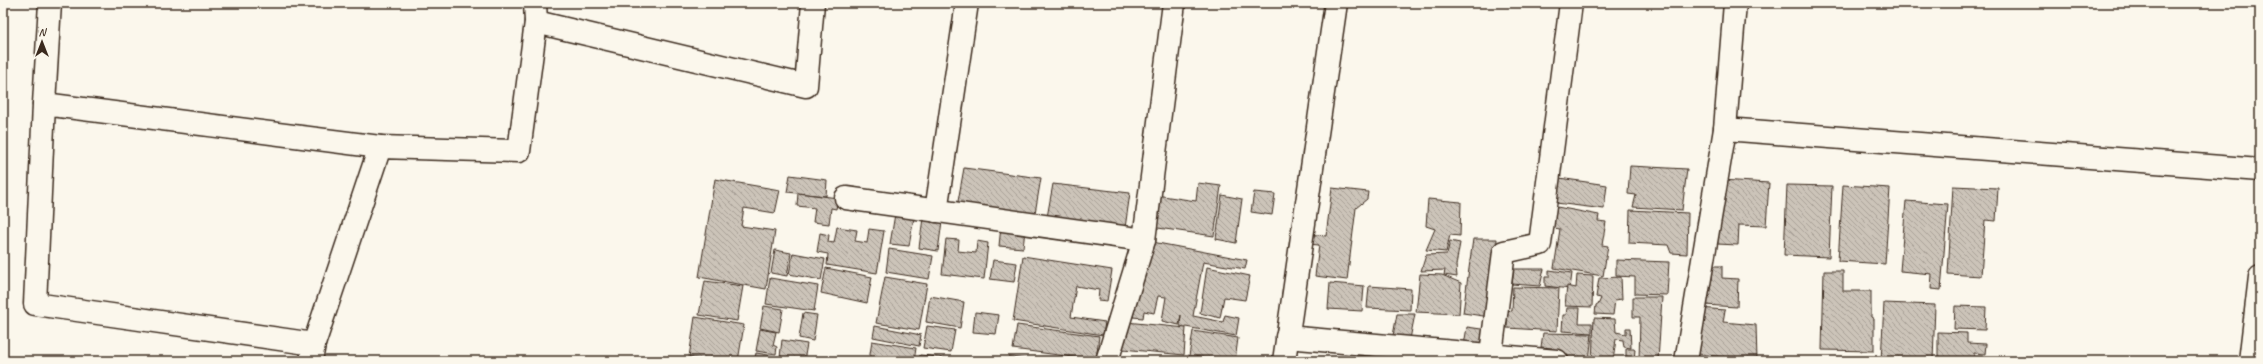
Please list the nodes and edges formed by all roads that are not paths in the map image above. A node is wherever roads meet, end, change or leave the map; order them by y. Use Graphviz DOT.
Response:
graph roads {
  1 [pos="50,3"];
  2 [pos="813,3"];
  3 [pos="967,3"];
  4 [pos="1174,3"];
  5 [pos="1336,3"];
  6 [pos="1571,3"];
  7 [pos="1735,3"];
  8 [pos="535,13"];
  9 [pos="44,104"];
  10 [pos="1725,129"];
  11 [pos="380,147"];
  12 [pos="2260,170"];
  13 [pos="846,198"];
  14 [pos="936,211"];
  15 [pos="1144,240"];
  16 [pos="2260,277"];
  17 [pos="1287,337"];
  18 [pos="313,352"];
  19 [pos="1504,357"];
  20 [pos="1111,360"];
  21 [pos="1284,361"];
  22 [pos="1556,361"];
  23 [pos="1686,361"];
  24 [pos="2250,361"];
  1 -- 9 [label="street"];
  2 -- 8 [label="street"];
  3 -- 14 [label="street"];
  4 -- 15 [label="street"];
  5 -- 17 [label="street"];
  6 -- 19 [label="street"];
  7 -- 10 [label="street"];
  8 -- 11 [label="street"];
  9 -- 11 [label="street"];
  9 -- 18 [label="street"];
  10 -- 12 [label="street"];
  10 -- 23 [label="street"];
  11 -- 18 [label="street"];
  13 -- 14 [label="street"];
  14 -- 15 [label="street"];
  15 -- 20 [label="street"];
  16 -- 24 [label="street"];
  17 -- 19 [label="street"];
  17 -- 21 [label="street"];
  19 -- 22 [label="street"];
}
